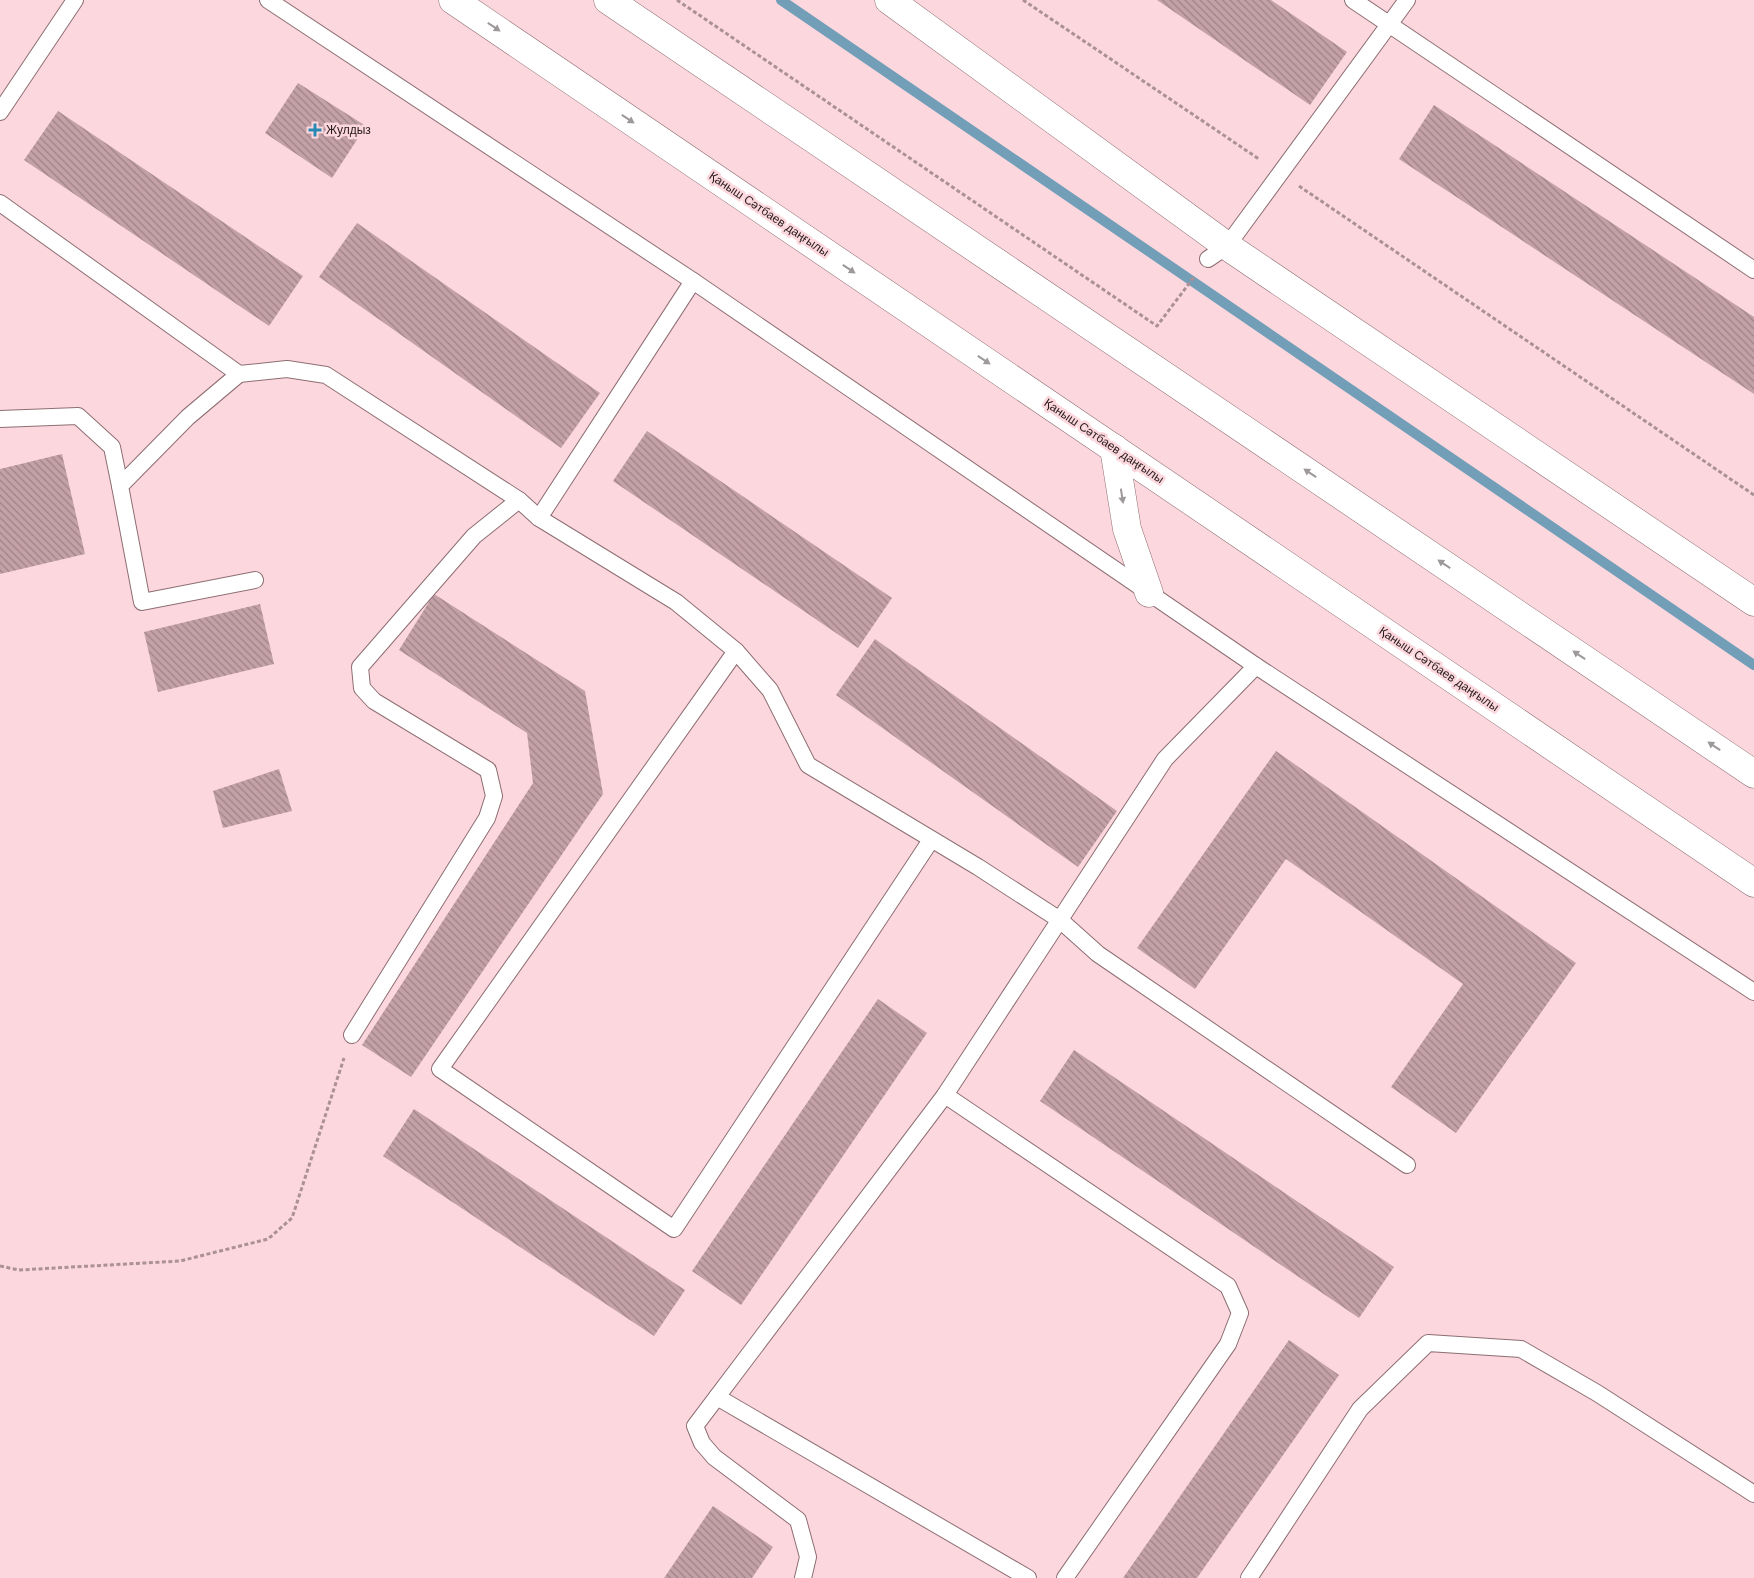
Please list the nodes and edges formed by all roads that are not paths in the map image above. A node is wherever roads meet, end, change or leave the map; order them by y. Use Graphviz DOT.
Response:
graph roads {
  1 [pos="75,0"];
  2 [pos="268,0"];
  3 [pos="453,0"];
  4 [pos="608,0"];
  5 [pos="889,0"];
  6 [pos="1353,0"];
  7 [pos="1406,0"];
  8 [pos="1389,25"];
  9 [pos="0,112"];
  10 [pos="0,203"];
  11 [pos="1218,252"];
  12 [pos="1754,270"];
  13 [pos="693,281"];
  14 [pos="239,374"];
  15 [pos="0,418"];
  16 [pos="1114,448"];
  17 [pos="120,486"];
  18 [pos="519,500"];
  19 [pos="539,518"];
  20 [pos="255,580"];
  21 [pos="1149,593"];
  22 [pos="1754,602"];
  23 [pos="736,651"];
  24 [pos="1256,666"];
  25 [pos="1754,774"];
  26 [pos="931,840"];
  27 [pos="1754,883"];
  28 [pos="1060,920"];
  29 [pos="1754,992"];
  30 [pos="352,1035"];
  31 [pos="945,1095"];
  32 [pos="1407,1166"];
  33 [pos="717,1397"];
  34 [pos="1754,1494"];
  35 [pos="804,1578"];
  36 [pos="1028,1578"];
  37 [pos="1064,1578"];
  38 [pos="1248,1578"];
  1 -- 9 [label="lane"];
  2 -- 13 [label="lane"];
  3 -- 16 [label="main road, Қаныш Сәтбаев даңғылы, one-way"];
  25 -- 4 [label="main road, one-way"];
  5 -- 11 [label="main road"];
  6 -- 8 [label="lane"];
  7 -- 8 [label="lane"];
  8 -- 11 [label="lane"];
  8 -- 12 [label="lane"];
  10 -- 14 [label="lane"];
  11 -- 22 [label="main road"];
  13 -- 19 [label="lane"];
  13 -- 21 [label="lane"];
  14 -- 17 [label="lane"];
  14 -- 18 [label="lane"];
  15 -- 17 [label="lane"];
  16 -- 21 [label="main road, one-way"];
  16 -- 27 [label="main road, Қаныш Сәтбаев даңғылы"];
  17 -- 20 [label="lane"];
  18 -- 19 [label="lane"];
  18 -- 30 [label="lane"];
  19 -- 23 [label="lane"];
  21 -- 24 [label="lane"];
  23 -- 26 [label="lane"];
  23 -- 26 [label="lane"];
  24 -- 28 [label="lane"];
  24 -- 29 [label="lane"];
  26 -- 28 [label="lane"];
  28 -- 31 [label="lane"];
  28 -- 32 [label="lane"];
  31 -- 33 [label="lane"];
  31 -- 37 [label="lane"];
  33 -- 35 [label="lane"];
  33 -- 36 [label="lane"];
  34 -- 38 [label="lane"];
}
